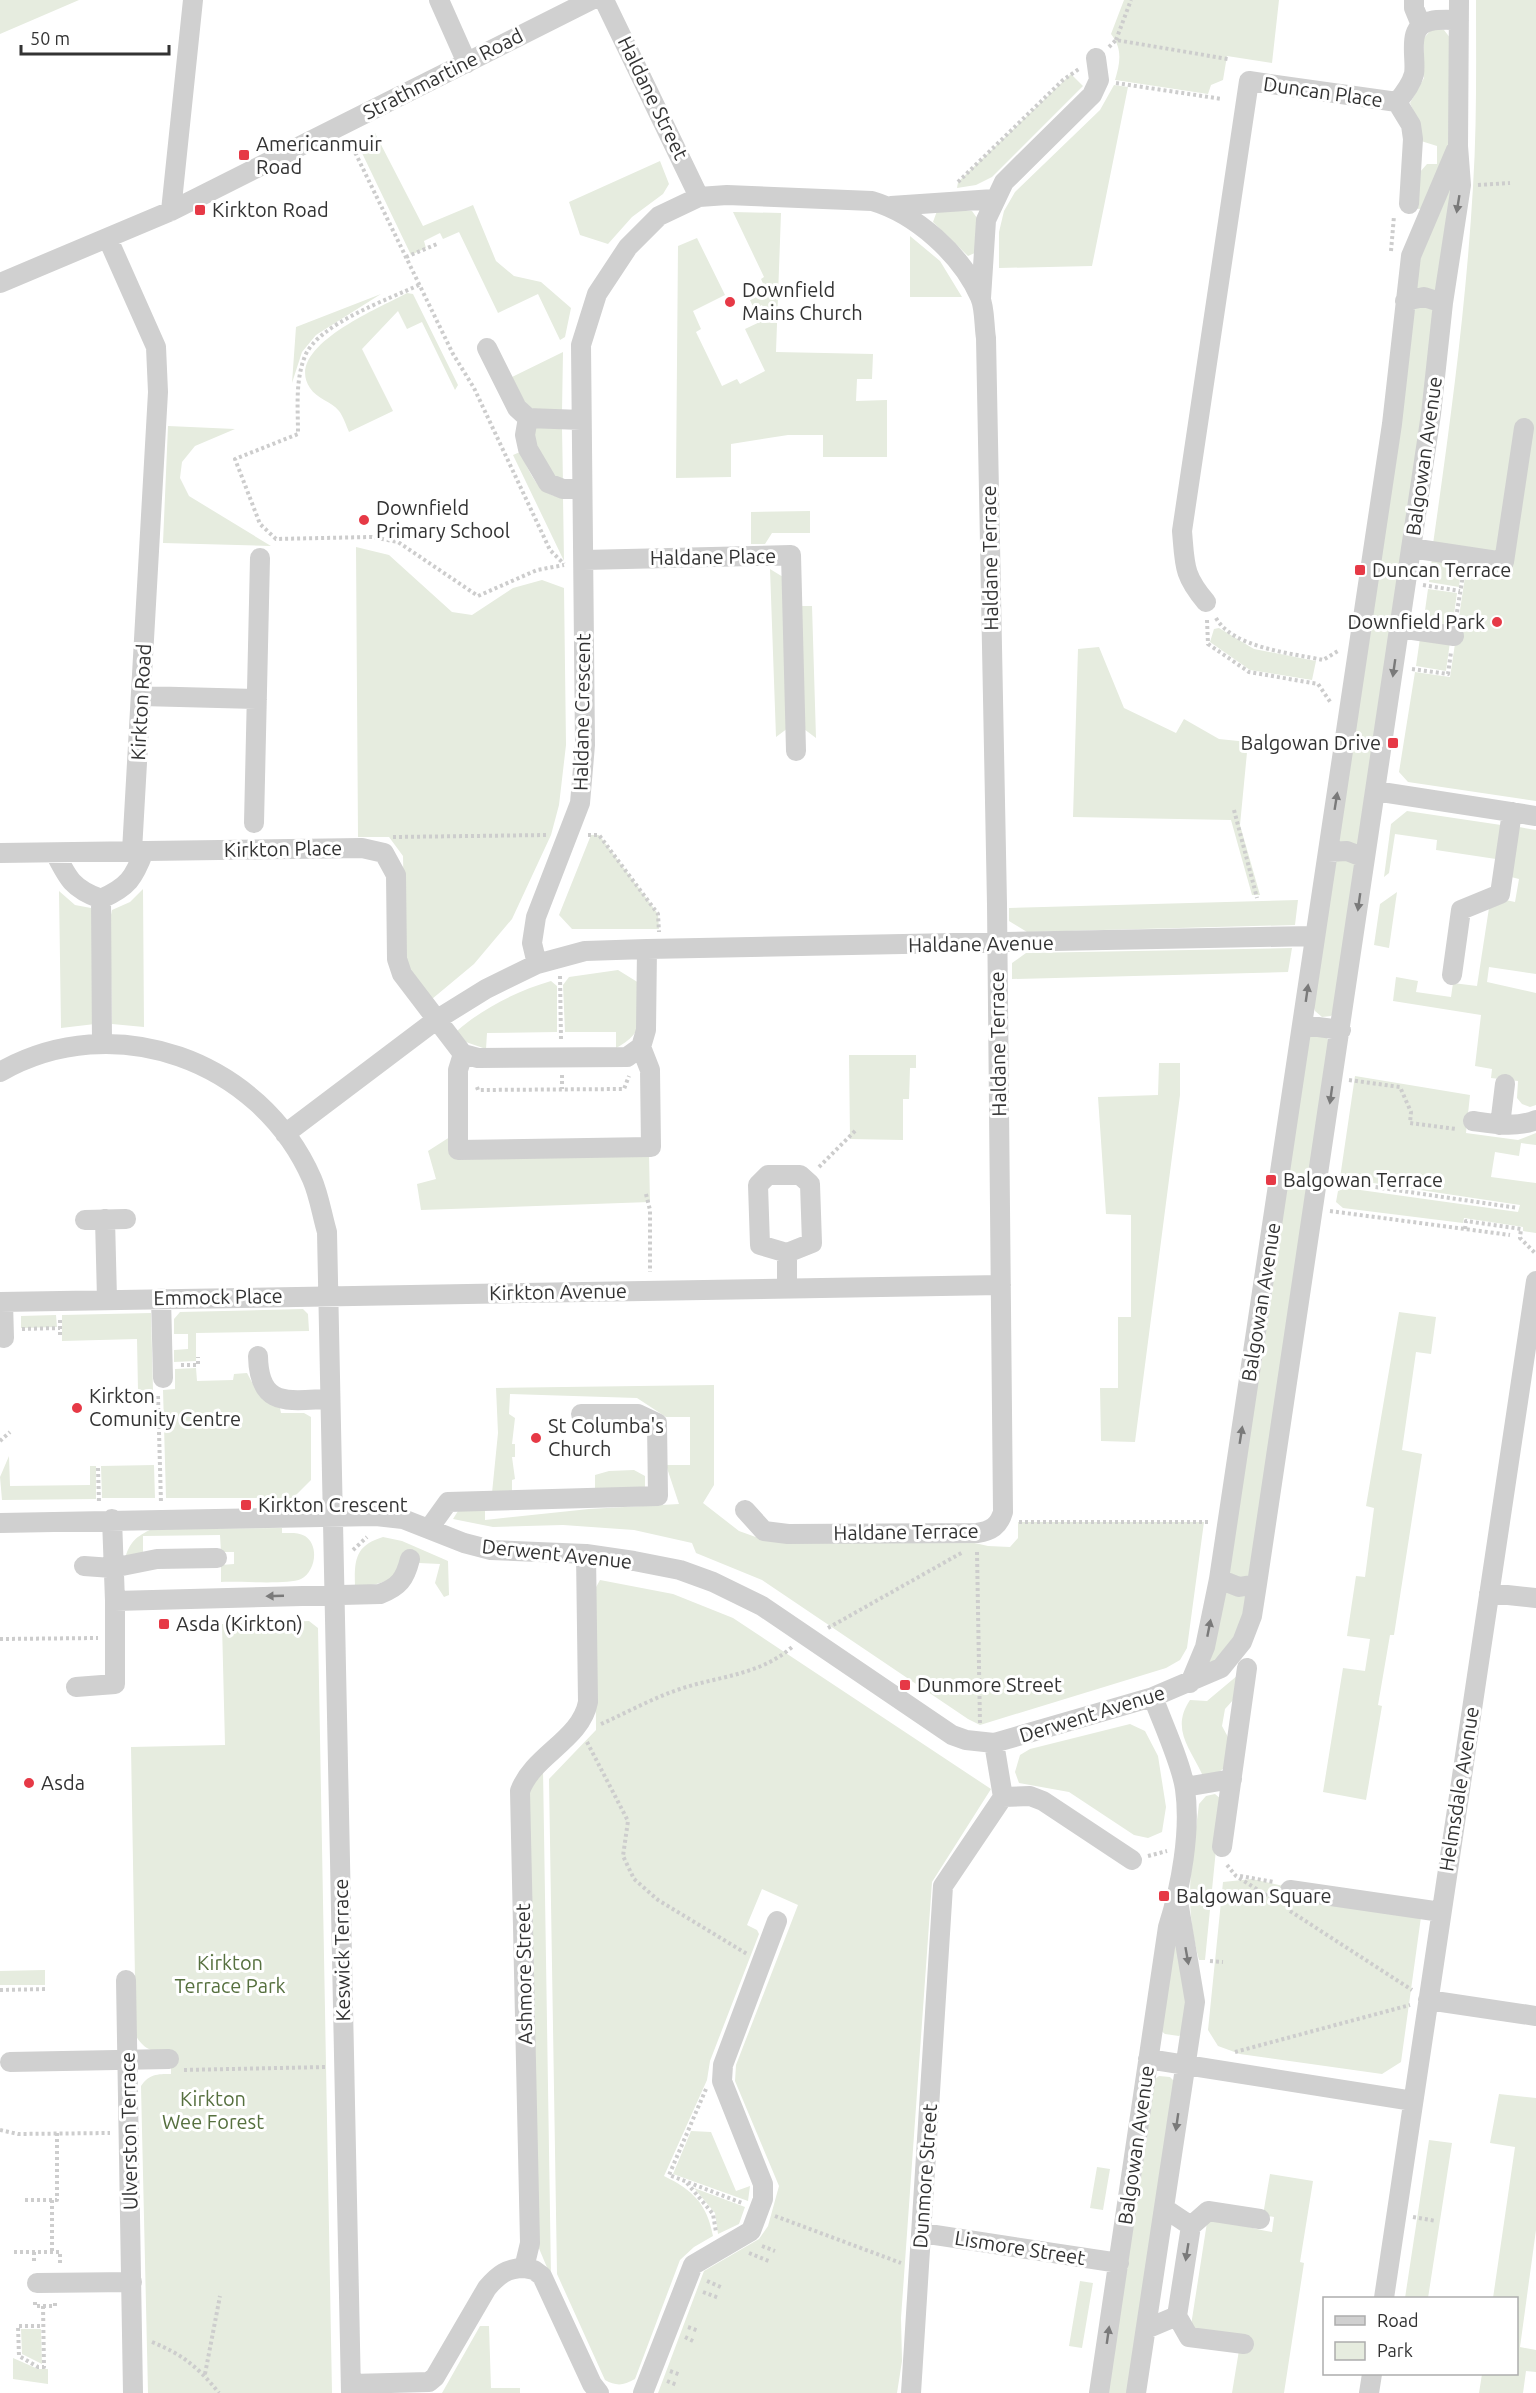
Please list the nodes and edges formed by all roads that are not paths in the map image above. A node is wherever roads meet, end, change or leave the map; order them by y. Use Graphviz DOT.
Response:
graph roads {
  1 [pos="193,0"];
  2 [pos="439,0"];
  3 [pos="591,0"];
  4 [pos="604,0"];
  5 [pos="1414,0"];
  6 [pos="1459,0"];
  7 [pos="1459,20"];
  8 [pos="1421,25"];
  9 [pos="1096,58"];
  10 [pos="466,63"];
  11 [pos="1397,102"];
  12 [pos="1458,146"];
  13 [pos="699,197"];
  14 [pos="994,199"];
  15 [pos="891,206"];
  16 [pos="1401,209"];
  17 [pos="171,211"];
  18 [pos="108,238"];
  19 [pos="0,282"];
  20 [pos="981,298"];
  21 [pos="1405,301"];
  22 [pos="1443,303"];
  23 [pos="487,348"];
  24 [pos="528,418"];
  25 [pos="581,420"];
  26 [pos="1524,428"];
  27 [pos="582,489"];
  28 [pos="1411,548"];
  29 [pos="260,558"];
  30 [pos="584,560"];
  31 [pos="1206,602"];
  32 [pos="1399,628"];
  33 [pos="1454,636"];
  34 [pos="141,696"];
  35 [pos="257,699"];
  36 [pos="796,751"];
  37 [pos="1376,791"];
  38 [pos="1512,812"];
  39 [pos="1536,816"];
  40 [pos="254,823"];
  41 [pos="138,851"];
  42 [pos="1328,852"];
  43 [pos="0,853"];
  44 [pos="55,853"];
  45 [pos="1365,858"];
  46 [pos="101,899"];
  47 [pos="1315,936"];
  48 [pos="997,944"];
  49 [pos="647,949"];
  50 [pos="537,964"];
  51 [pos="1452,975"];
  52 [pos="436,1020"];
  53 [pos="1303,1025"];
  54 [pos="1341,1030"];
  55 [pos="102,1043"];
  56 [pos="641,1047"];
  57 [pos="464,1054"];
  58 [pos="0,1072"];
  59 [pos="1505,1084"];
  60 [pos="1536,1119"];
  61 [pos="1473,1121"];
  62 [pos="1500,1125"];
  63 [pos="285,1134"];
  64 [pos="105,1219"];
  65 [pos="126,1219"];
  66 [pos="85,1220"];
  67 [pos="787,1253"];
  68 [pos="1536,1281"];
  69 [pos="1001,1285"];
  70 [pos="787,1288"];
  71 [pos="330,1295"];
  72 [pos="161,1298"];
  73 [pos="107,1299"];
  74 [pos="1,1302"];
  75 [pos="4,1334"];
  76 [pos="258,1356"];
  77 [pos="163,1378"];
  78 [pos="330,1399"];
  79 [pos="581,1414"];
  80 [pos="745,1510"];
  81 [pos="331,1516"];
  82 [pos="106,1519"];
  83 [pos="0,1522"];
  84 [pos="430,1527"];
  85 [pos="586,1554"];
  86 [pos="218,1558"];
  87 [pos="410,1560"];
  88 [pos="84,1566"];
  89 [pos="112,1568"];
  90 [pos="1219,1579"];
  91 [pos="1257,1584"];
  92 [pos="1490,1593"];
  93 [pos="334,1595"];
  94 [pos="1536,1598"];
  95 [pos="116,1601"];
  96 [pos="1247,1668"];
  97 [pos="1190,1683"];
  98 [pos="76,1687"];
  99 [pos="1153,1697"];
  100 [pos="987,1736"];
  101 [pos="1232,1779"];
  102 [pos="1185,1787"];
  103 [pos="1003,1797"];
  104 [pos="1222,1852"];
  105 [pos="1132,1860"];
  106 [pos="1290,1890"];
  107 [pos="1177,1898"];
  108 [pos="1441,1912"];
  109 [pos="777,1921"];
  110 [pos="126,1980"];
  111 [pos="1428,2000"];
  112 [pos="1536,2016"];
  113 [pos="169,2059"];
  114 [pos="1149,2059"];
  115 [pos="127,2060"];
  116 [pos="10,2062"];
  117 [pos="1186,2065"];
  118 [pos="1413,2101"];
  119 [pos="1164,2208"];
  120 [pos="1260,2219"];
  121 [pos="1191,2226"];
  122 [pos="922,2233"];
  123 [pos="1119,2263"];
  124 [pos="524,2268"];
  125 [pos="132,2282"];
  126 [pos="37,2283"];
  127 [pos="1384,2297"];
  128 [pos="1177,2316"];
  129 [pos="1146,2329"];
  130 [pos="1244,2344"];
  131 [pos="1372,2375"];
  132 [pos="351,2388"];
  133 [pos="133,2393"];
  134 [pos="599,2393"];
  135 [pos="643,2393"];
  136 [pos="911,2393"];
  137 [pos="1099,2393"];
  138 [pos="1136,2393"];
  139 [pos="1369,2393"];
  1 -- 17 [label="street"];
  2 -- 10 [label="street"];
  3 -- 10 [label="street, Strathmartine Road"];
  4 -- 13 [label="street, Haldane Street"];
  5 -- 8 [label="street"];
  6 -- 7 [label="street, Balgowan Avenue"];
  7 -- 8 [label="street"];
  7 -- 12 [label="street, Balgowan Avenue"];
  8 -- 11 [label="street"];
  9 -- 14 [label="street, Haldane Terrace"];
  10 -- 17 [label="street, Strathmartine Road"];
  11 -- 16 [label="street"];
  11 -- 31 [label="street, Duncan Place"];
  12 -- 21 [label="street, Balgowan Avenue"];
  12 -- 22 [label="street, Balgowan Avenue, one-way"];
  13 -- 15 [label="street, Haldane Terrace"];
  13 -- 25 [label="street, Haldane Crescent"];
  14 -- 15 [label="street, Haldane Terrace"];
  14 -- 20 [label="street, Haldane Terrace"];
  15 -- 20 [label="street, Haldane Terrace"];
  17 -- 18 [label="street, Strathmartine Road"];
  18 -- 19 [label="street, Strathmartine Road"];
  18 -- 34 [label="street, Kirkton Road"];
  20 -- 48 [label="street, Haldane Terrace"];
  21 -- 22 [label="street"];
  42 -- 21 [label="street, Balgowan Avenue, one-way"];
  22 -- 28 [label="street, Balgowan Avenue"];
  23 -- 24 [label="street"];
  24 -- 25 [label="street"];
  24 -- 27 [label="street"];
  25 -- 27 [label="street, Haldane Crescent"];
  26 -- 28 [label="street"];
  27 -- 30 [label="street, Haldane Crescent"];
  28 -- 32 [label="street, Balgowan Avenue"];
  29 -- 35 [label="street"];
  30 -- 36 [label="street, Haldane Place"];
  30 -- 50 [label="street, Haldane Crescent"];
  32 -- 33 [label="street"];
  32 -- 37 [label="street, Balgowan Avenue, one-way"];
  34 -- 35 [label="street"];
  34 -- 41 [label="street, Kirkton Road"];
  35 -- 40 [label="street"];
  37 -- 38 [label="street"];
  37 -- 45 [label="street, Balgowan Avenue"];
  38 -- 39 [label="street"];
  38 -- 51 [label="street"];
  41 -- 44 [label="street, Kirkton Place"];
  41 -- 46 [label="street, Kirkton Road"];
  41 -- 52 [label="street, Kirkton Place"];
  42 -- 45 [label="street"];
  42 -- 47 [label="street, Balgowan Avenue"];
  43 -- 44 [label="street, Kirkton Place"];
  44 -- 46 [label="street"];
  45 -- 54 [label="street, Balgowan Avenue, one-way"];
  46 -- 55 [label="street"];
  47 -- 48 [label="street, Haldane Avenue"];
  53 -- 47 [label="street, Balgowan Avenue, one-way"];
  48 -- 49 [label="street, Haldane Avenue"];
  48 -- 69 [label="street, Haldane Terrace"];
  49 -- 50 [label="street, Haldane Avenue"];
  49 -- 56 [label="street"];
  50 -- 52 [label="street"];
  52 -- 57 [label="street"];
  52 -- 63 [label="street"];
  53 -- 54 [label="street"];
  90 -- 53 [label="street, Balgowan Avenue, one-way"];
  54 -- 91 [label="street, Balgowan Avenue, one-way"];
  55 -- 58 [label="street"];
  55 -- 63 [label="street"];
  56 -- 57 [label="street"];
  56 -- 57 [label="street"];
  59 -- 62 [label="street"];
  60 -- 62 [label="street"];
  61 -- 62 [label="street"];
  63 -- 71 [label="street"];
  64 -- 65 [label="street"];
  64 -- 66 [label="street"];
  64 -- 73 [label="street"];
  67 -- 67 [label="street"];
  67 -- 70 [label="street"];
  68 -- 92 [label="street, Helmsdale Avenue"];
  69 -- 70 [label="street, Kirkton Avenue"];
  69 -- 80 [label="street, Haldane Terrace"];
  70 -- 71 [label="street, Kirkton Avenue"];
  71 -- 72 [label="street, Emmock Place"];
  71 -- 78 [label="street"];
  72 -- 73 [label="street, Emmock Place"];
  72 -- 77 [label="street"];
  73 -- 74 [label="street, Emmock Place"];
  74 -- 75 [label="street"];
  76 -- 78 [label="street"];
  78 -- 81 [label="street"];
  79 -- 84 [label="street"];
  81 -- 82 [label="street, Derwent Avenue"];
  81 -- 84 [label="street, Derwent Avenue"];
  81 -- 93 [label="street, Keswick Terrace"];
  82 -- 83 [label="street, Derwent Avenue"];
  82 -- 89 [label="street"];
  84 -- 85 [label="street, Derwent Avenue"];
  85 -- 100 [label="street, Derwent Avenue"];
  85 -- 124 [label="street, Ashmore Street"];
  86 -- 89 [label="street"];
  87 -- 93 [label="street"];
  88 -- 89 [label="street"];
  89 -- 95 [label="street"];
  90 -- 91 [label="street"];
  97 -- 90 [label="street, Balgowan Avenue, one-way"];
  91 -- 97 [label="street, Balgowan Avenue"];
  92 -- 94 [label="street"];
  92 -- 108 [label="street, Helmsdale Avenue"];
  93 -- 95 [label="street, one-way"];
  93 -- 132 [label="street, Keswick Terrace"];
  95 -- 98 [label="street"];
  96 -- 101 [label="street"];
  97 -- 99 [label="street, Derwent Avenue"];
  99 -- 100 [label="street, Derwent Avenue"];
  99 -- 102 [label="street, Balgowan Avenue"];
  100 -- 103 [label="street, Derwent Avenue"];
  101 -- 102 [label="street"];
  101 -- 104 [label="street"];
  102 -- 107 [label="street, Balgowan Avenue"];
  103 -- 105 [label="street"];
  103 -- 122 [label="street, Dunmore Street"];
  106 -- 108 [label="street"];
  107 -- 114 [label="street, Balgowan Avenue"];
  107 -- 117 [label="street, Balgowan Avenue, one-way"];
  108 -- 111 [label="street, Helmsdale Avenue"];
  109 -- 135 [label="street"];
  110 -- 115 [label="street, Ulverston Terrace"];
  111 -- 112 [label="street"];
  111 -- 118 [label="street, Helmsdale Avenue"];
  113 -- 115 [label="street"];
  114 -- 117 [label="street"];
  114 -- 123 [label="street, Balgowan Avenue"];
  115 -- 116 [label="street"];
  115 -- 125 [label="street, Ulverston Terrace"];
  117 -- 118 [label="street"];
  117 -- 119 [label="street, Balgowan Avenue, one-way"];
  118 -- 127 [label="street, Helmsdale Avenue"];
  119 -- 121 [label="street"];
  119 -- 129 [label="street, Balgowan Avenue"];
  120 -- 121 [label="street"];
  121 -- 128 [label="street, one-way"];
  122 -- 123 [label="street, Lismore Street"];
  122 -- 136 [label="street, Dunmore Street"];
  137 -- 123 [label="street, Balgowan Avenue, one-way"];
  124 -- 132 [label="street, Keswick Terrace"];
  124 -- 134 [label="street"];
  125 -- 126 [label="street"];
  125 -- 133 [label="street, Ulverston Terrace"];
  128 -- 129 [label="street"];
  128 -- 130 [label="street"];
  129 -- 138 [label="street, Balgowan Avenue"];
  131 -- 139 [label="street"];
}
